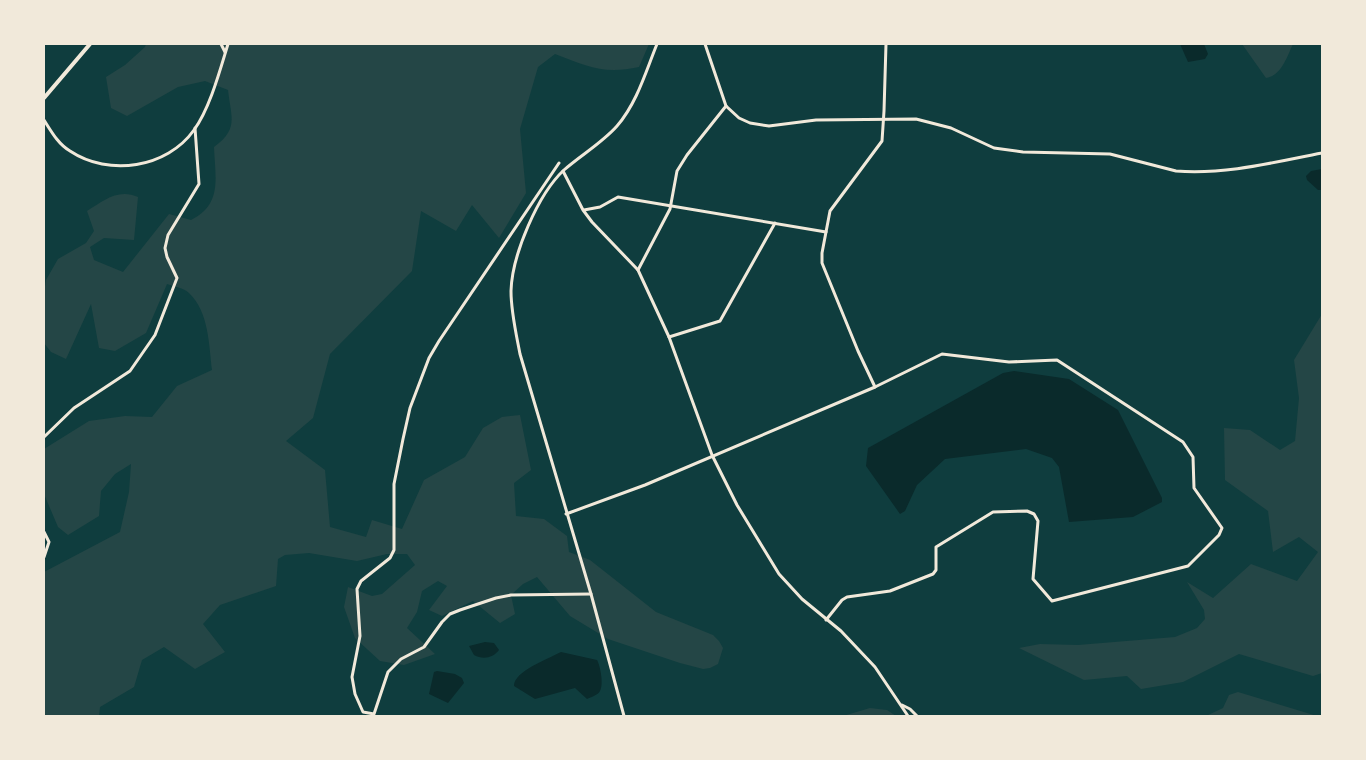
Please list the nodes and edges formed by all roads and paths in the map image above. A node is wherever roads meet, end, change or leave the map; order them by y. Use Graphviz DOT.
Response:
graph roads {
  1 [pos="90,44"];
  2 [pos="221,44"];
  3 [pos="228,44"];
  4 [pos="657,44"];
  5 [pos="705,44"];
  6 [pos="886,44"];
  7 [pos="225,52"];
  8 [pos="44,98"];
  9 [pos="726,106"];
  10 [pos="884,118"];
  11 [pos="44,120"];
  12 [pos="195,128"];
  13 [pos="1323,153"];
  14 [pos="559,163"];
  15 [pos="563,171"];
  16 [pos="672,205"];
  17 [pos="583,210"];
  18 [pos="775,223"];
  19 [pos="826,232"];
  20 [pos="638,270"];
  21 [pos="669,337"];
  22 [pos="875,387"];
  23 [pos="44,437"];
  24 [pos="712,455"];
  25 [pos="566,514"];
  26 [pos="44,532"];
  27 [pos="44,557"];
  28 [pos="591,594"];
  29 [pos="826,620"];
  30 [pos="902,705"];
  31 [pos="624,717"];
  32 [pos="908,717"];
  33 [pos="917,717"];
  1 -- 8 [label="main road"];
  2 -- 7 [label="street"];
  3 -- 7 [label="street"];
  4 -- 15 [label="street"];
  5 -- 9 [label="street"];
  6 -- 10 [label="street"];
  7 -- 12 [label="street"];
  9 -- 10 [label="street"];
  9 -- 16 [label="street"];
  10 -- 13 [label="street"];
  10 -- 19 [label="street"];
  11 -- 12 [label="street"];
  12 -- 23 [label="street"];
  14 -- 28 [label="street"];
  15 -- 17 [label="street"];
  15 -- 25 [label="street"];
  16 -- 17 [label="street"];
  16 -- 18 [label="street"];
  16 -- 20 [label="street"];
  17 -- 20 [label="street"];
  18 -- 19 [label="street"];
  18 -- 21 [label="street"];
  19 -- 22 [label="street"];
  20 -- 21 [label="street"];
  21 -- 24 [label="street"];
  22 -- 24 [label="street"];
  22 -- 29 [label="street"];
  24 -- 25 [label="street"];
  24 -- 29 [label="street"];
  25 -- 28 [label="street"];
  26 -- 27 [label="street"];
  28 -- 31 [label="street"];
  29 -- 30 [label="street"];
  30 -- 32 [label="street"];
  30 -- 33 [label="street"];
}
